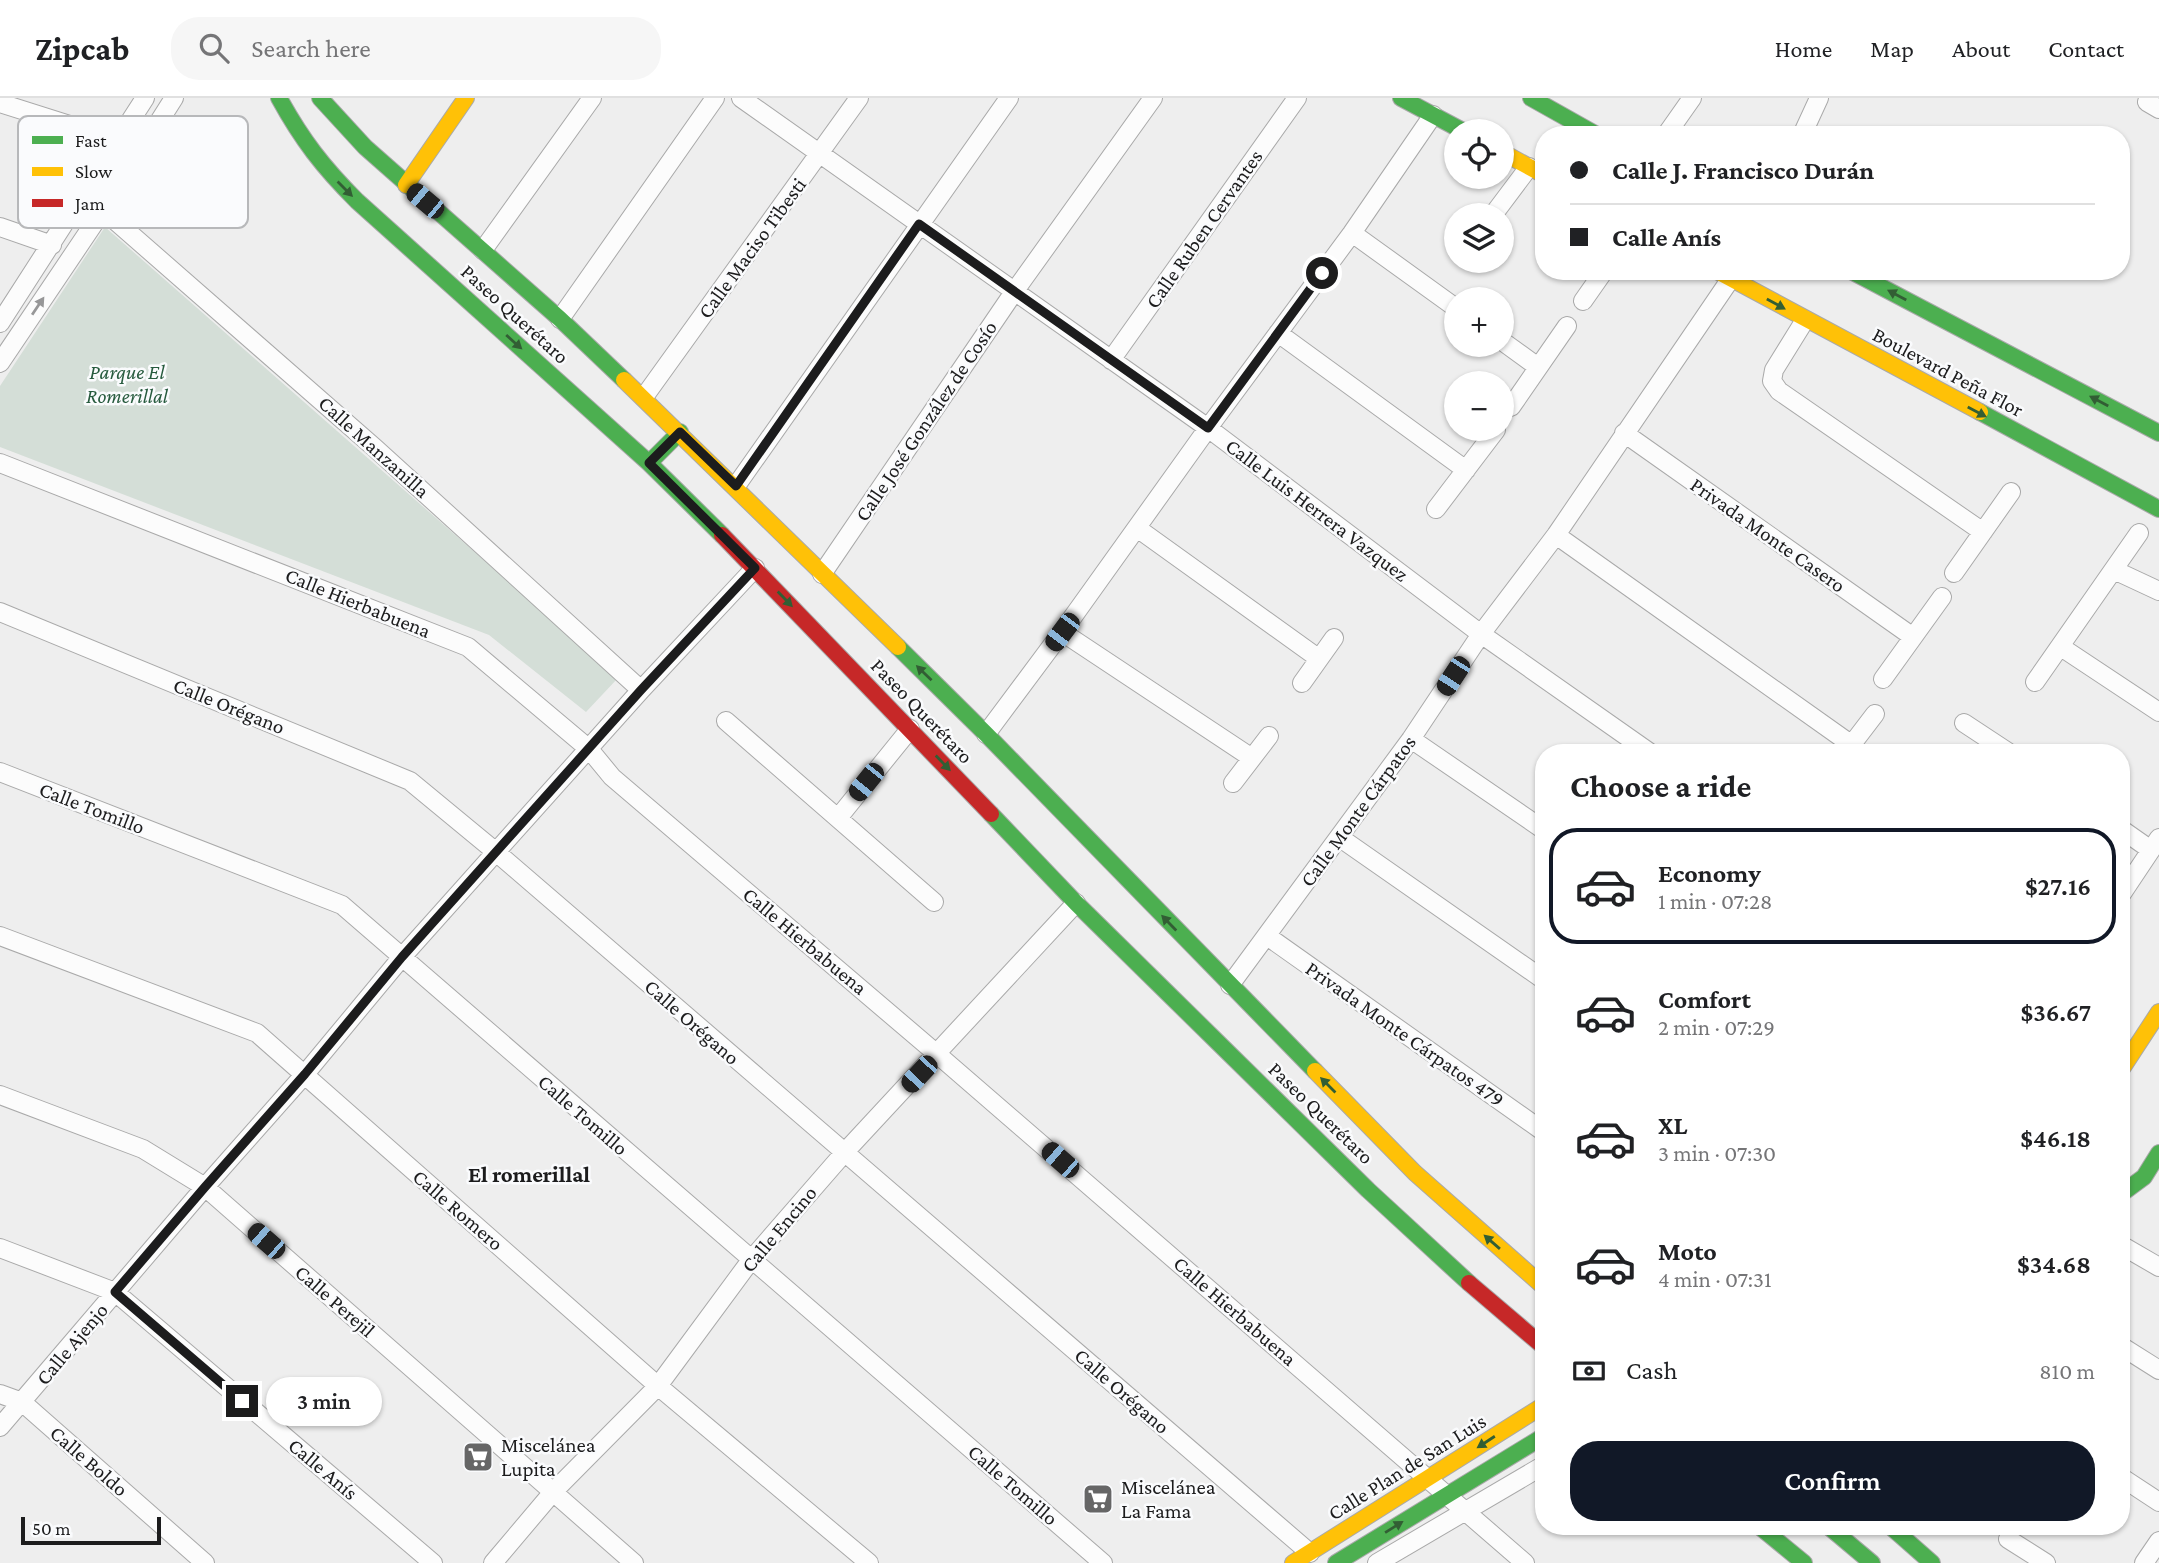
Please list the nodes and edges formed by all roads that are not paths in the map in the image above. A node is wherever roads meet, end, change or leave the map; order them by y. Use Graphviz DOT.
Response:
graph roads {
  1 [pos="145,98"];
  2 [pos="174,98"];
  3 [pos="279,98"];
  4 [pos="466,98"];
  5 [pos="592,98"];
  6 [pos="715,98"];
  7 [pos="741,98"];
  8 [pos="859,98"];
  9 [pos="1009,98"];
  10 [pos="1153,98"];
  11 [pos="1297,98"];
  12 [pos="1401,98"];
  13 [pos="1531,98"];
  14 [pos="1692,98"];
  15 [pos="1819,98"];
  16 [pos="326,101"];
  17 [pos="0,103"];
  18 [pos="1551,103"];
  19 [pos="1433,115"];
  20 [pos="41,116"];
  21 [pos="133,116"];
  22 [pos="163,116"];
  23 [pos="1444,121"];
  24 [pos="1585,126"];
  25 [pos="1672,126"];
  26 [pos="1806,126"];
  27 [pos="819,154"];
  28 [pos="1514,159"];
  29 [pos="1535,170"];
  30 [pos="1535,172"];
  31 [pos="406,185"];
  32 [pos="1505,203"];
  33 [pos="919,224"];
  34 [pos="0,227"];
  35 [pos="62,228"];
  36 [pos="91,228"];
  37 [pos="124,228"];
  38 [pos="1352,233"];
  39 [pos="51,245"];
  40 [pos="483,250"];
  41 [pos="1598,280"];
  42 [pos="1724,280"];
  43 [pos="1738,280"];
  44 [pos="1868,280"];
  45 [pos="1014,292"];
  46 [pos="1444,299"];
  47 [pos="1583,301"];
  48 [pos="561,319"];
  49 [pos="1805,320"];
  50 [pos="0,323"];
  51 [pos="1567,327"];
  52 [pos="1278,333"];
  53 [pos="1514,350"];
  54 [pos="1111,360"];
  55 [pos="0,363"];
  56 [pos="1538,367"];
  57 [pos="644,397"];
  58 [pos="1514,403"];
  59 [pos="1208,428"];
  60 [pos="680,432"];
  61 [pos="1624,433"];
  62 [pos="2159,433"];
  63 [pos="1488,441"];
  64 [pos="0,463"];
  65 [pos="649,463"];
  66 [pos="1466,470"];
  67 [pos="736,486"];
  68 [pos="2011,492"];
  69 [pos="1437,509"];
  70 [pos="2159,509"];
  71 [pos="1137,528"];
  72 [pos="1983,532"];
  73 [pos="2139,533"];
  74 [pos="1556,535"];
  75 [pos="755,568"];
  76 [pos="2114,570"];
  77 [pos="1954,573"];
  78 [pos="822,574"];
  79 [pos="2159,591"];
  80 [pos="1942,597"];
  81 [pos="0,612"];
  82 [pos="1062,632"];
  83 [pos="1482,634"];
  84 [pos="1913,637"];
  85 [pos="1334,638"];
  86 [pos="2061,648"];
  87 [pos="1318,659"];
  88 [pos="1883,679"];
  89 [pos="2035,682"];
  90 [pos="1302,683"];
  91 [pos="641,690"];
  92 [pos="2159,712"];
  93 [pos="1875,713"];
  94 [pos="726,721"];
  95 [pos="1964,723"];
  96 [pos="910,729"];
  97 [pos="986,734"];
  98 [pos="1269,736"];
  99 [pos="1411,739"];
  100 [pos="1638,744"];
  101 [pos="1843,744"];
  102 [pos="1852,744"];
  103 [pos="1996,744"];
  104 [pos="589,749"];
  105 [pos="1252,758"];
  106 [pos="0,772"];
  107 [pos="1233,783"];
  108 [pos="838,818"];
  109 [pos="1535,824"];
  110 [pos="2130,833"];
  111 [pos="1339,836"];
  112 [pos="2155,844"];
  113 [pos="496,852"];
  114 [pos="2130,882"];
  115 [pos="934,902"];
  116 [pos="1076,903"];
  117 [pos="0,936"];
  118 [pos="1266,936"];
  119 [pos="402,957"];
  120 [pos="1535,974"];
  121 [pos="1230,985"];
  122 [pos="2159,1012"];
  123 [pos="937,1054"];
  124 [pos="2130,1056"];
  125 [pos="305,1074"];
  126 [pos="0,1095"];
  127 [pos="1535,1126"];
  128 [pos="844,1153"];
  129 [pos="2159,1153"];
  130 [pos="205,1187"];
  131 [pos="2130,1187"];
  132 [pos="0,1248"];
  133 [pos="2130,1250"];
  134 [pos="751,1261"];
  135 [pos="2159,1267"];
  136 [pos="1535,1279"];
  137 [pos="115,1292"];
  138 [pos="1535,1339"];
  139 [pos="2130,1352"];
  140 [pos="2159,1370"];
  141 [pos="658,1386"];
  142 [pos="0,1394"];
  143 [pos="22,1402"];
  144 [pos="1535,1411"];
  145 [pos="0,1427"];
  146 [pos="1535,1441"];
  147 [pos="1535,1470"];
  148 [pos="1429,1478"];
  149 [pos="2130,1483"];
  150 [pos="553,1492"];
  151 [pos="1447,1495"];
  152 [pos="2159,1502"];
  153 [pos="1465,1511"];
  154 [pos="1770,1535"];
  155 [pos="1839,1535"];
  156 [pos="1901,1535"];
  157 [pos="2008,1539"];
  158 [pos="2159,1541"];
  159 [pos="1311,1553"];
  160 [pos="205,1563"];
  161 [pos="433,1563"];
  162 [pos="493,1563"];
  163 [pos="634,1563"];
  164 [pos="869,1563"];
  165 [pos="1103,1563"];
  166 [pos="1293,1563"];
  167 [pos="1336,1563"];
  168 [pos="1377,1563"];
  169 [pos="1525,1563"];
  170 [pos="1804,1563"];
  171 [pos="1872,1563"];
  172 [pos="1932,1563"];
  173 [pos="2046,1563"];
  174 [pos="2144,1563"];
  1 -- 21 [label="street"];
  2 -- 22 [label="street"];
  3 -- 65 [label="main road, Paseo Querétaro, one-way"];
  4 -- 31 [label="main road"];
  5 -- 40 [label="street"];
  6 -- 48 [label="street"];
  7 -- 27 [label="street, Calle Luis Herrera Vazquez"];
  8 -- 27 [label="street, Calle Maciso Tibesti"];
  9 -- 33 [label="street"];
  10 -- 45 [label="street, Calle José González de Cosío"];
  11 -- 54 [label="street, Calle Ruben Cervantes"];
  12 -- 19 [label="main road"];
  13 -- 18 [label="main road"];
  14 -- 25 [label="street"];
  15 -- 26 [label="street"];
  16 -- 31 [label="main road, Paseo Querétaro"];
  17 -- 20 [label="street"];
  18 -- 24 [label="main road"];
  19 -- 23 [label="main road"];
  19 -- 38 [label="street"];
  27 -- 33 [label="street, Calle Luis Herrera Vazquez"];
  27 -- 57 [label="street, Calle Maciso Tibesti"];
  28 -- 29 [label="main road"];
  30 -- 32 [label="street"];
  31 -- 40 [label="main road, Paseo Querétaro"];
  33 -- 45 [label="street, Calle Luis Herrera Vazquez"];
  33 -- 67 [label="street"];
  34 -- 39 [label="street"];
  35 -- 39 [label="street"];
  55 -- 36 [label="street, one-way"];
  37 -- 91 [label="street, Calle Manzanilla"];
  38 -- 46 [label="street"];
  38 -- 52 [label="street"];
  39 -- 50 [label="street"];
  40 -- 48 [label="main road, Paseo Querétaro"];
  41 -- 47 [label="street"];
  42 -- 61 [label="street, Calle Monte Cárpatos"];
  43 -- 49 [label="main road, Boulevard Peña Flor, one-way"];
  62 -- 44 [label="main road, Boulevard Peña Flor, one-way"];
  45 -- 54 [label="street, Calle Luis Herrera Vazquez"];
  45 -- 78 [label="street, Calle José González de Cosío"];
  48 -- 57 [label="main road, Paseo Querétaro"];
  49 -- 70 [label="main road, Boulevard Peña Flor, one-way"];
  49 -- 72 [label="street"];
  51 -- 56 [label="street"];
  52 -- 59 [label="street"];
  52 -- 66 [label="street"];
  53 -- 56 [label="street"];
  54 -- 59 [label="street, Calle Luis Herrera Vazquez"];
  56 -- 58 [label="street"];
  57 -- 60 [label="main road, Paseo Querétaro"];
  59 -- 71 [label="street"];
  59 -- 83 [label="street, Calle Luis Herrera Vazquez"];
  60 -- 65 [label="main road"];
  60 -- 67 [label="main road, Paseo Querétaro"];
  61 -- 74 [label="street, Calle Monte Cárpatos"];
  61 -- 84 [label="street, Privada Monte Casero"];
  63 -- 66 [label="street"];
  64 -- 104 [label="street, Calle Hierbabuena"];
  65 -- 75 [label="main road, Paseo Querétaro"];
  66 -- 69 [label="street"];
  67 -- 78 [label="main road, Paseo Querétaro"];
  68 -- 72 [label="street"];
  71 -- 82 [label="street"];
  71 -- 87 [label="street"];
  72 -- 77 [label="street"];
  73 -- 76 [label="street"];
  74 -- 83 [label="street, Calle Monte Cárpatos"];
  74 -- 101 [label="street"];
  75 -- 91 [label="street, Calle Ajenjo"];
  75 -- 96 [label="main road, Paseo Querétaro, one-way"];
  76 -- 79 [label="street"];
  76 -- 86 [label="street"];
  97 -- 78 [label="main road, Paseo Querétaro, one-way"];
  80 -- 84 [label="street"];
  81 -- 113 [label="street, Calle Orégano"];
  82 -- 97 [label="street"];
  82 -- 105 [label="street"];
  83 -- 99 [label="street, Calle Monte Cárpatos"];
  83 -- 100 [label="street"];
  84 -- 88 [label="street"];
  85 -- 87 [label="street"];
  86 -- 89 [label="street"];
  86 -- 92 [label="street"];
  87 -- 90 [label="street"];
  91 -- 104 [label="street, Calle Ajenjo"];
  93 -- 102 [label="street"];
  94 -- 108 [label="street"];
  95 -- 103 [label="street"];
  96 -- 108 [label="street"];
  96 -- 116 [label="main road, Paseo Querétaro, one-way"];
  121 -- 97 [label="main road, Paseo Querétaro, one-way"];
  98 -- 105 [label="street"];
  99 -- 109 [label="street"];
  99 -- 111 [label="street, Calle Monte Cárpatos"];
  104 -- 113 [label="street, Calle Ajenjo"];
  104 -- 123 [label="street, Calle Hierbabuena"];
  105 -- 107 [label="street"];
  106 -- 119 [label="street, Calle Tomillo"];
  108 -- 115 [label="street"];
  110 -- 112 [label="street"];
  111 -- 118 [label="street, Calle Monte Cárpatos"];
  111 -- 120 [label="street"];
  112 -- 114 [label="street"];
  113 -- 119 [label="street, Calle Ajenjo"];
  113 -- 128 [label="street, Calle Orégano"];
  116 -- 123 [label="street, Calle Encino"];
  116 -- 138 [label="main road, Paseo Querétaro"];
  117 -- 125 [label="street, Calle Romero"];
  118 -- 121 [label="street, Calle Monte Cárpatos"];
  118 -- 127 [label="street, Privada Monte Cárpatos 479"];
  119 -- 125 [label="street, Calle Ajenjo"];
  119 -- 134 [label="street, Calle Tomillo"];
  136 -- 121 [label="main road, Paseo Querétaro, one-way"];
  122 -- 124 [label="main road"];
  123 -- 128 [label="street, Calle Encino"];
  123 -- 148 [label="street, Calle Hierbabuena"];
  125 -- 130 [label="street, Calle Ajenjo"];
  125 -- 141 [label="street, Calle Romero"];
  126 -- 130 [label="street, Calle Perejil"];
  128 -- 134 [label="street, Calle Encino"];
  128 -- 159 [label="street, Calle Orégano"];
  129 -- 131 [label="main road"];
  130 -- 137 [label="street, Calle Ajenjo"];
  130 -- 150 [label="street, Calle Perejil"];
  132 -- 137 [label="street, Calle Anís"];
  133 -- 135 [label="street"];
  134 -- 141 [label="street, Calle Encino"];
  134 -- 165 [label="street, Calle Tomillo"];
  137 -- 143 [label="street, Calle Ajenjo"];
  137 -- 161 [label="street, Calle Anís"];
  139 -- 140 [label="street"];
  141 -- 150 [label="street, Calle Encino"];
  141 -- 164 [label="street, Calle Romero"];
  142 -- 143 [label="street, Calle Boldo"];
  143 -- 145 [label="street, Calle Ajenjo"];
  143 -- 160 [label="street, Calle Boldo"];
  144 -- 148 [label="main road, Calle Plan de San Luis, one-way"];
  146 -- 151 [label="main road, Calle Plan de San Luis"];
  147 -- 153 [label="street"];
  148 -- 151 [label="street, Calle Hierbabuena"];
  148 -- 159 [label="main road, Calle Plan de San Luis"];
  149 -- 152 [label="street"];
  150 -- 162 [label="street, Calle Encino"];
  150 -- 163 [label="street, Calle Perejil"];
  151 -- 153 [label="street, Calle Hierbabuena"];
  167 -- 151 [label="main road, Calle Plan de San Luis, one-way"];
  153 -- 168 [label="street"];
  153 -- 169 [label="street, Calle Hierbabuena"];
  154 -- 170 [label="main road"];
  155 -- 171 [label="main road"];
  156 -- 172 [label="main road"];
  157 -- 173 [label="street"];
  158 -- 174 [label="street"];
  159 -- 166 [label="main road, Calle Plan de San Luis"];
}
